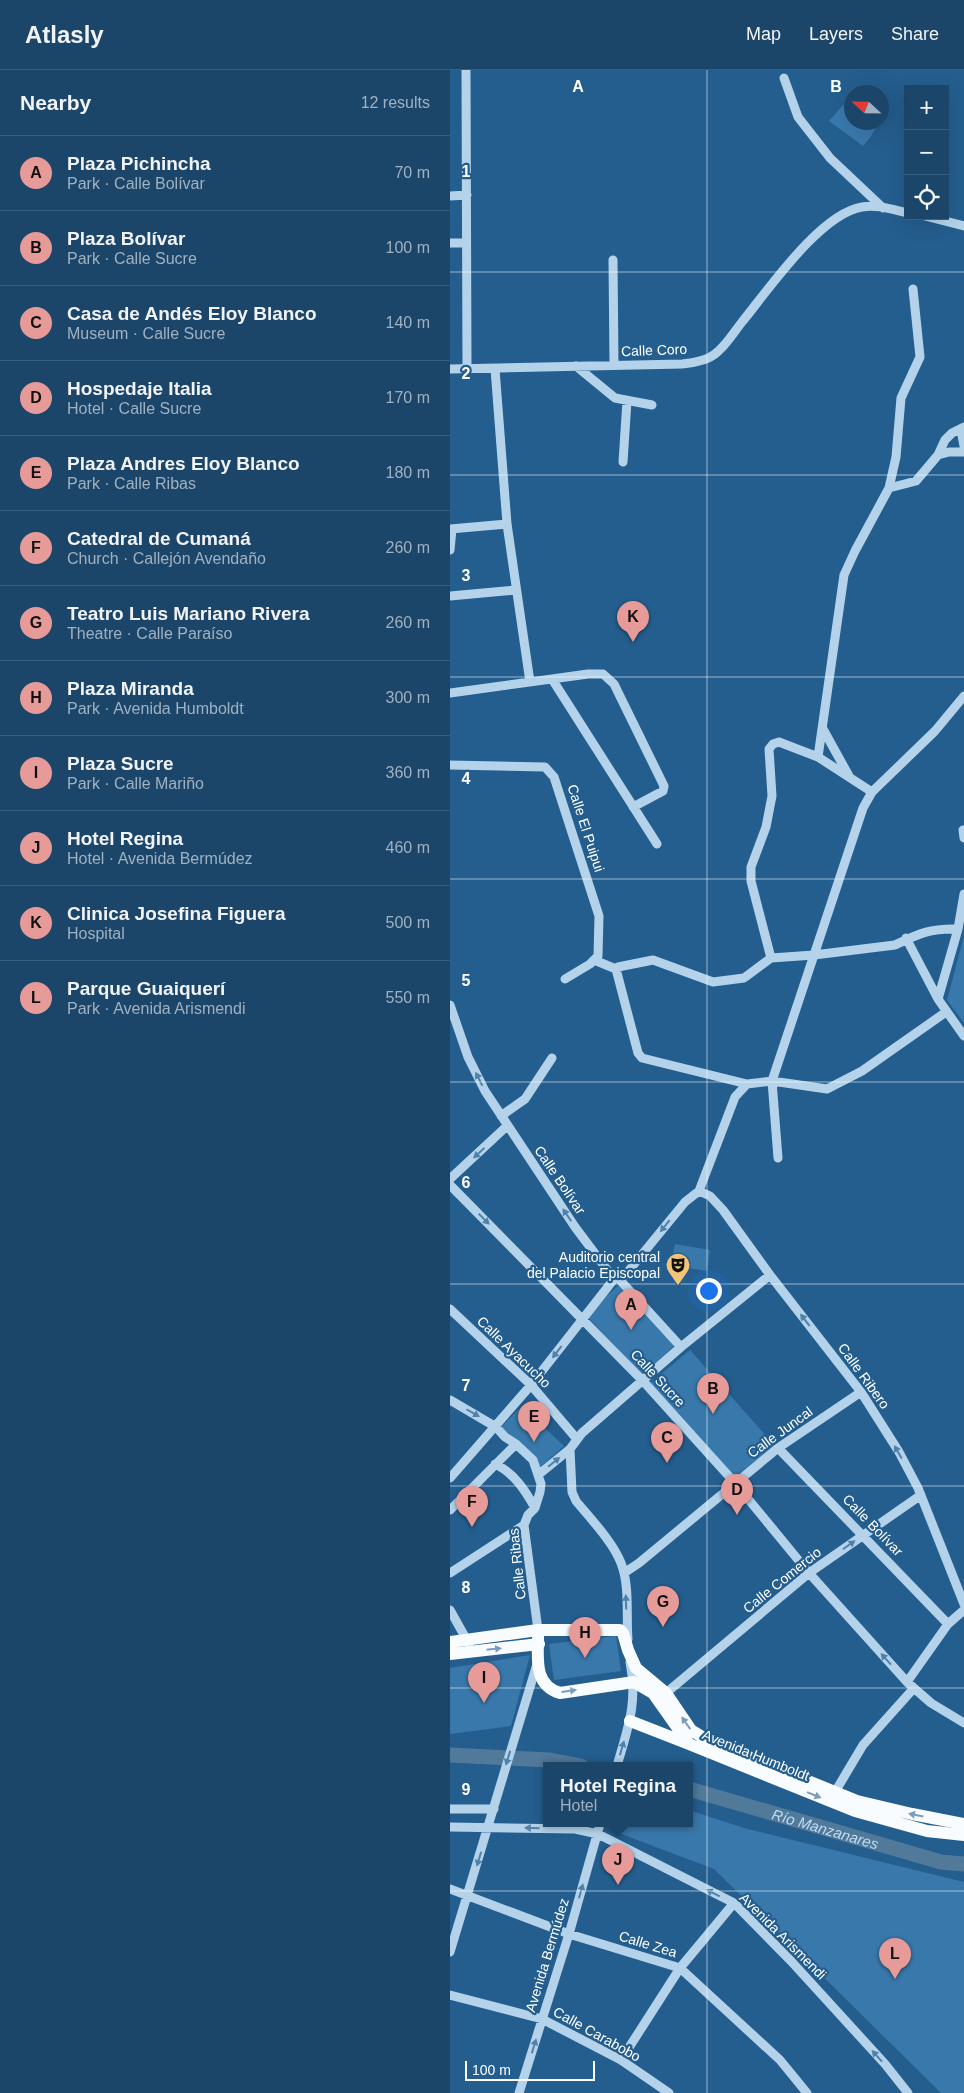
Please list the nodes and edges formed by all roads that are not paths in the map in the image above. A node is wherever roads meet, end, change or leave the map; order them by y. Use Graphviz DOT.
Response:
graph roads {
  1 [pos="466,70"];
  2 [pos="784,78"];
  3 [pos="467,195"];
  4 [pos="450,196"];
  5 [pos="883,208"];
  6 [pos="904,212"];
  7 [pos="940,220"];
  8 [pos="964,226"];
  9 [pos="450,243"];
  10 [pos="466,243"];
  11 [pos="613,260"];
  12 [pos="913,289"];
  13 [pos="614,365"];
  14 [pos="576,366"];
  15 [pos="467,368"];
  16 [pos="450,369"];
  17 [pos="494,369"];
  18 [pos="626,401"];
  19 [pos="652,405"];
  20 [pos="962,428"];
  21 [pos="964,446"];
  22 [pos="964,452"];
  23 [pos="938,455"];
  24 [pos="624,462"];
  25 [pos="889,488"];
  26 [pos="507,524"];
  27 [pos="451,529"];
  28 [pos="450,550"];
  29 [pos="516,590"];
  30 [pos="450,596"];
  31 [pos="552,679"];
  32 [pos="530,682"];
  33 [pos="450,693"];
  34 [pos="964,696"];
  35 [pos="823,728"];
  36 [pos="818,757"];
  37 [pos="450,765"];
  38 [pos="850,778"];
  39 [pos="872,792"];
  40 [pos="633,807"];
  41 [pos="657,844"];
  42 [pos="964,894"];
  43 [pos="958,929"];
  44 [pos="906,938"];
  45 [pos="814,955"];
  46 [pos="771,958"];
  47 [pos="594,960"];
  48 [pos="616,969"];
  49 [pos="565,979"];
  50 [pos="938,999"];
  51 [pos="450,1005"];
  52 [pos="946,1012"];
  53 [pos="964,1036"];
  54 [pos="552,1058"];
  55 [pos="772,1082"];
  56 [pos="747,1084"];
  57 [pos="501,1116"];
  58 [pos="507,1126"];
  59 [pos="778,1158"];
  60 [pos="450,1179"];
  61 [pos="450,1185"];
  62 [pos="699,1191"];
  63 [pos="770,1275"];
  64 [pos="617,1279"];
  65 [pos="450,1309"];
  66 [pos="583,1319"];
  67 [pos="681,1347"];
  68 [pos="643,1380"];
  69 [pos="531,1386"];
  70 [pos="861,1392"];
  71 [pos="450,1400"];
  72 [pos="496,1427"];
  73 [pos="576,1438"];
  74 [pos="516,1444"];
  75 [pos="778,1448"];
  76 [pos="570,1449"];
  77 [pos="495,1464"];
  78 [pos="538,1475"];
  79 [pos="450,1478"];
  80 [pos="735,1483"];
  81 [pos="921,1495"];
  82 [pos="535,1508"];
  83 [pos="450,1510"];
  84 [pos="524,1526"];
  85 [pos="864,1535"];
  86 [pos="450,1573"];
  87 [pos="624,1573"];
  88 [pos="809,1573"];
  89 [pos="964,1604"];
  90 [pos="450,1610"];
  91 [pos="964,1610"];
  92 [pos="948,1624"];
  93 [pos="538,1630"];
  94 [pos="450,1642"];
  95 [pos="539,1644"];
  96 [pos="470,1646"];
  97 [pos="628,1650"];
  98 [pos="450,1654"];
  99 [pos="537,1664"];
  100 [pos="634,1682"];
  101 [pos="911,1685"];
  102 [pos="666,1693"];
  103 [pos="964,1723"];
  104 [pos="629,1725"];
  105 [pos="689,1744"];
  106 [pos="618,1762"];
  107 [pos="835,1792"];
  108 [pos="494,1809"];
  109 [pos="450,1810"];
  110 [pos="964,1824"];
  111 [pos="450,1827"];
  112 [pos="489,1827"];
  113 [pos="599,1827"];
  114 [pos="598,1834"];
  115 [pos="964,1835"];
  116 [pos="450,1889"];
  117 [pos="468,1895"];
  118 [pos="734,1903"];
  119 [pos="569,1934"];
  120 [pos="450,1952"];
  121 [pos="680,1968"];
  122 [pos="450,1995"];
  123 [pos="542,2020"];
  124 [pos="621,2060"];
  125 [pos="802,2091"];
  126 [pos="519,2093"];
  127 [pos="668,2093"];
  128 [pos="908,2093"];
  1 -- 3 [label="street"];
  2 -- 5 [label="street"];
  3 -- 4 [label="street"];
  3 -- 10 [label="street"];
  5 -- 6 [label="street, Calle Coro"];
  5 -- 13 [label="street, Calle Coro"];
  7 -- 8 [label="street"];
  9 -- 10 [label="street"];
  10 -- 15 [label="street"];
  11 -- 13 [label="street"];
  12 -- 25 [label="street"];
  13 -- 14 [label="street, Calle Coro"];
  14 -- 17 [label="street, Calle Coro"];
  14 -- 18 [label="street"];
  15 -- 16 [label="street, Calle Coro"];
  15 -- 17 [label="street, Calle Coro"];
  17 -- 26 [label="street"];
  18 -- 19 [label="street"];
  18 -- 24 [label="street"];
  20 -- 21 [label="street"];
  20 -- 23 [label="street"];
  22 -- 23 [label="street"];
  23 -- 25 [label="street"];
  25 -- 35 [label="street"];
  26 -- 27 [label="street"];
  26 -- 29 [label="street"];
  27 -- 28 [label="street"];
  29 -- 30 [label="street"];
  29 -- 32 [label="street"];
  31 -- 32 [label="street"];
  31 -- 40 [label="street"];
  31 -- 40 [label="street"];
  32 -- 33 [label="street"];
  34 -- 39 [label="street"];
  35 -- 36 [label="street"];
  35 -- 38 [label="street"];
  36 -- 38 [label="street"];
  36 -- 46 [label="street"];
  37 -- 47 [label="street, Calle El Puipui"];
  38 -- 39 [label="street"];
  39 -- 45 [label="street"];
  40 -- 41 [label="street"];
  42 -- 43 [label="street"];
  43 -- 44 [label="street"];
  43 -- 50 [label="street"];
  44 -- 45 [label="street"];
  44 -- 50 [label="street"];
  45 -- 46 [label="street"];
  45 -- 55 [label="street"];
  46 -- 48 [label="street"];
  47 -- 48 [label="street"];
  47 -- 49 [label="street"];
  48 -- 56 [label="street"];
  50 -- 52 [label="street"];
  57 -- 51 [label="street, Calle Bolívar, one-way"];
  52 -- 53 [label="street"];
  52 -- 55 [label="street"];
  54 -- 57 [label="street"];
  55 -- 56 [label="street"];
  55 -- 59 [label="street"];
  56 -- 62 [label="street"];
  57 -- 58 [label="street, Calle Bolívar"];
  58 -- 60 [label="street, one-way"];
  64 -- 58 [label="street, Calle Bolívar, one-way"];
  61 -- 66 [label="street, Calle Sucre, one-way"];
  62 -- 63 [label="street, Calle Ribero"];
  62 -- 64 [label="street, one-way"];
  63 -- 67 [label="street"];
  70 -- 63 [label="street, Calle Ribero, one-way"];
  64 -- 66 [label="street"];
  64 -- 67 [label="street, Calle Bolívar"];
  65 -- 69 [label="street, Calle Ayacucho"];
  66 -- 68 [label="street, Calle Sucre"];
  66 -- 69 [label="street, one-way"];
  67 -- 68 [label="street"];
  68 -- 73 [label="street"];
  68 -- 80 [label="street, Calle Sucre"];
  69 -- 72 [label="street"];
  69 -- 73 [label="street, Calle Ayacucho"];
  70 -- 75 [label="street, Calle Juncal"];
  81 -- 70 [label="street, Calle Ribero, one-way"];
  71 -- 72 [label="street, one-way"];
  72 -- 74 [label="street"];
  72 -- 79 [label="street"];
  73 -- 76 [label="street"];
  74 -- 77 [label="street"];
  74 -- 78 [label="street"];
  75 -- 80 [label="street, Calle Juncal"];
  75 -- 85 [label="street, Calle Bolívar"];
  78 -- 76 [label="street, one-way"];
  76 -- 87 [label="street"];
  77 -- 82 [label="street"];
  77 -- 83 [label="street"];
  78 -- 82 [label="street, Calle Ribas"];
  80 -- 87 [label="street, Calle Juncal"];
  80 -- 88 [label="street, Calle Sucre"];
  81 -- 85 [label="street, Calle Comercio"];
  81 -- 89 [label="street, Calle Ribero"];
  82 -- 84 [label="street, Calle Ribas"];
  84 -- 86 [label="street"];
  84 -- 93 [label="street, Calle Ribas"];
  88 -- 85 [label="street, Calle Comercio, one-way"];
  85 -- 92 [label="street, Calle Bolívar"];
  97 -- 87 [label="street, one-way"];
  101 -- 88 [label="street, Calle Sucre, one-way"];
  88 -- 102 [label="street, Calle Comercio"];
  90 -- 96 [label="street"];
  91 -- 92 [label="street"];
  92 -- 101 [label="street"];
  93 -- 95 [label="main road"];
  93 -- 96 [label="main road, Avenida Humboldt"];
  93 -- 97 [label="main road, Avenida Humboldt"];
  94 -- 96 [label="main road, Avenida Humboldt"];
  96 -- 95 [label="main road, Avenida Humboldt, one-way"];
  95 -- 99 [label="main road"];
  96 -- 98 [label="main road, Avenida Humboldt"];
  97 -- 100 [label="street"];
  97 -- 102 [label="main road, Avenida Humboldt"];
  99 -- 100 [label="main road, one-way"];
  99 -- 108 [label="street, one-way"];
  100 -- 104 [label="street"];
  100 -- 105 [label="main road, Avenida Humboldt"];
  101 -- 103 [label="street, Calle Sucre"];
  101 -- 107 [label="street"];
  107 -- 102 [label="main road, Avenida Humboldt, one-way"];
  104 -- 105 [label="main road"];
  106 -- 104 [label="street, one-way"];
  105 -- 115 [label="main road, Avenida Humboldt, one-way"];
  110 -- 107 [label="main road, Avenida Humboldt, one-way"];
  108 -- 109 [label="street"];
  108 -- 112 [label="street"];
  111 -- 112 [label="street, Avenida Arismendi"];
  114 -- 112 [label="street, Avenida Arismendi, one-way"];
  112 -- 117 [label="street, one-way"];
  113 -- 114 [label="street, Avenida Bermúdez"];
  118 -- 114 [label="street, Avenida Arismendi, one-way"];
  119 -- 114 [label="street, Avenida Bermúdez, one-way"];
  116 -- 117 [label="street, Calle Zea"];
  117 -- 119 [label="street, Calle Zea"];
  117 -- 120 [label="street"];
  118 -- 121 [label="street"];
  128 -- 118 [label="street, Avenida Arismendi, one-way"];
  119 -- 121 [label="street, Calle Zea"];
  119 -- 123 [label="street, Avenida Bermúdez"];
  121 -- 124 [label="street"];
  121 -- 125 [label="street, Calle Zea"];
  122 -- 123 [label="street, Calle Carabobo"];
  123 -- 124 [label="street, Calle Carabobo"];
  126 -- 123 [label="street, Avenida Bermúdez, one-way"];
  124 -- 127 [label="street, Calle Carabobo"];
}
